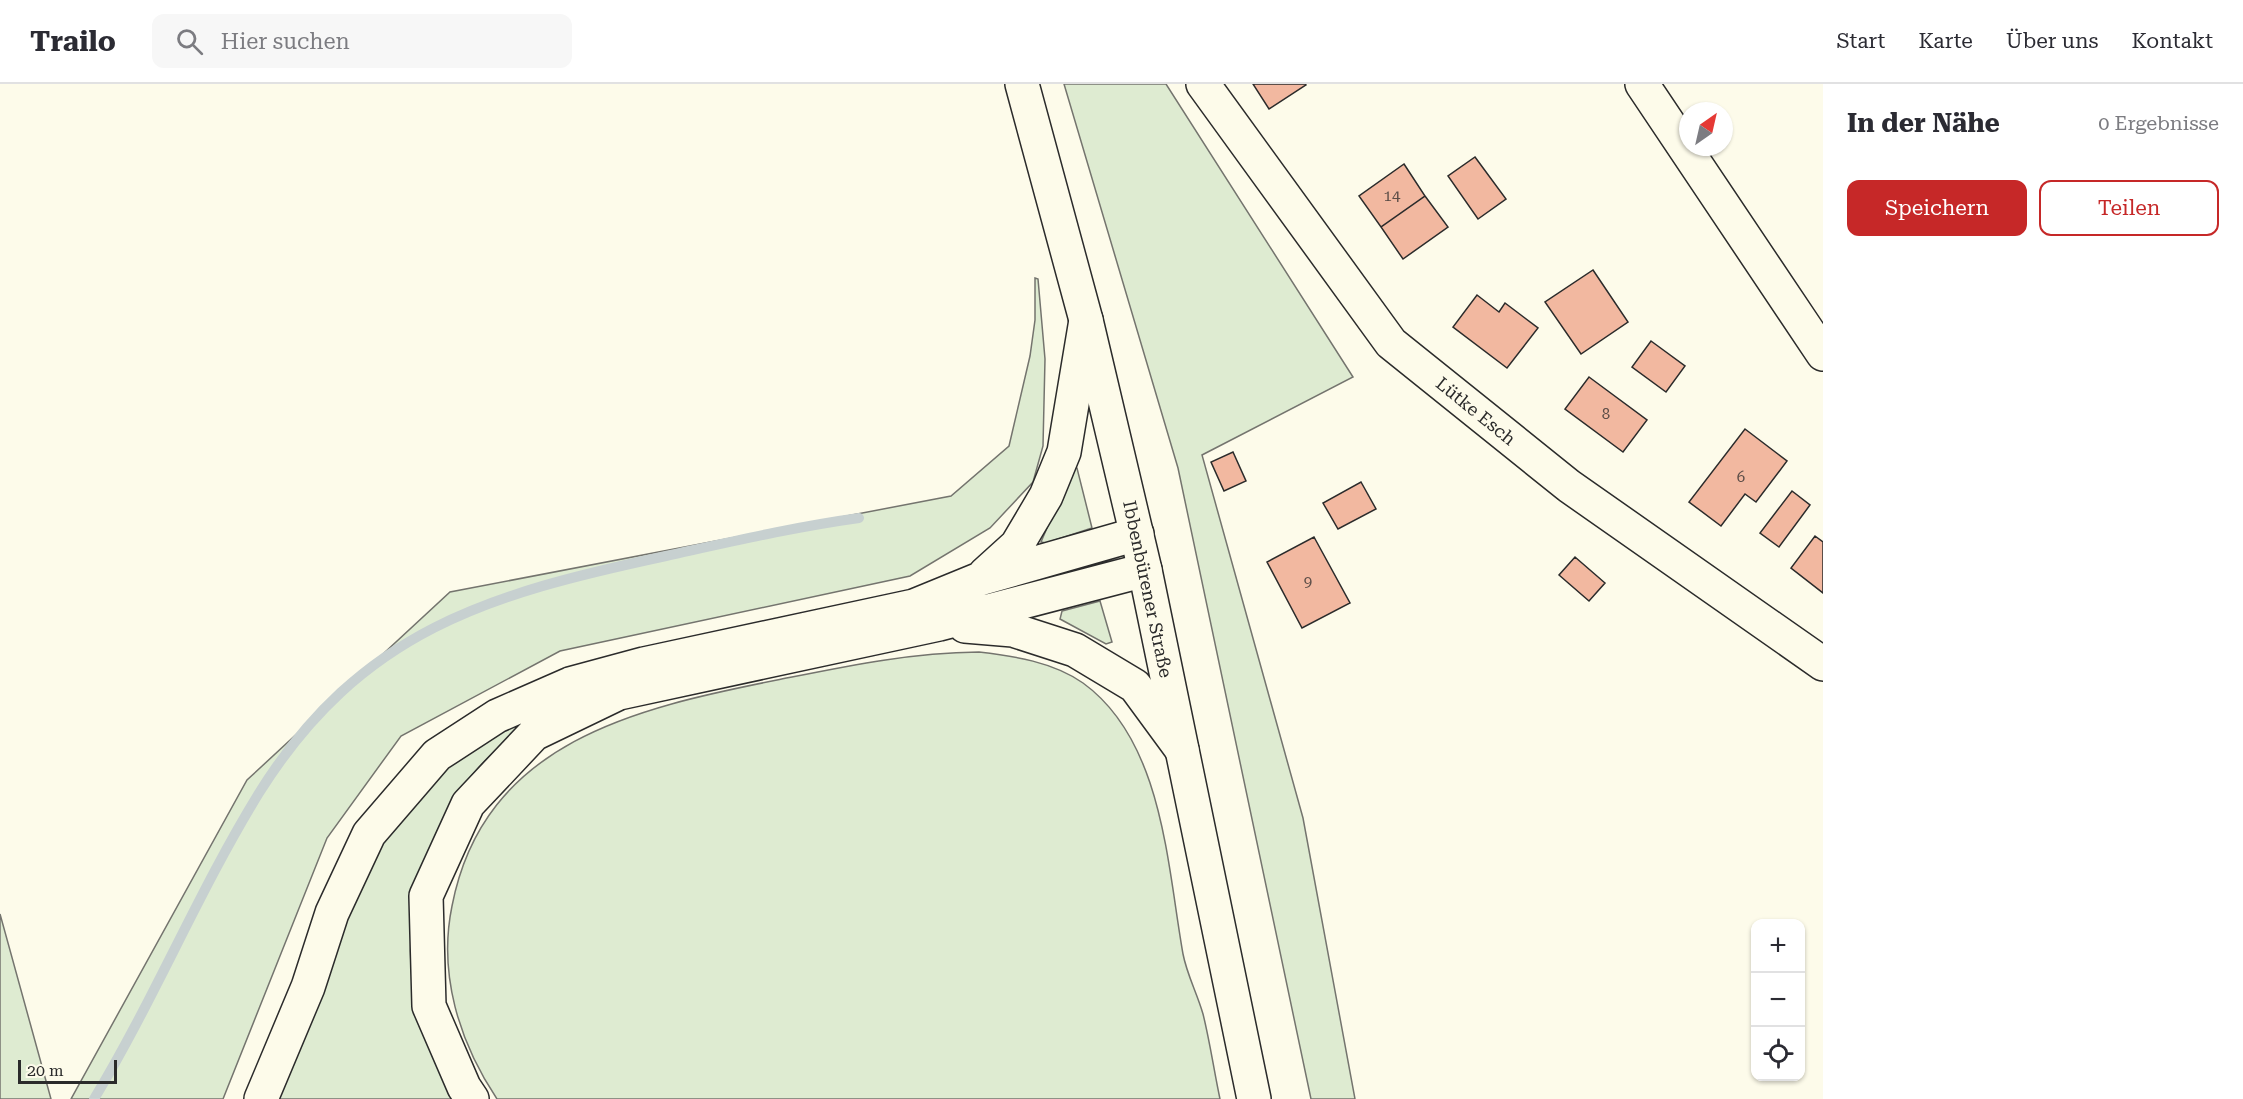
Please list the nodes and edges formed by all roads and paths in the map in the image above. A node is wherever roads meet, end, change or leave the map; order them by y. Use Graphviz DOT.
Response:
graph roads {
  1 [pos="1022,84"];
  2 [pos="1203,84"];
  3 [pos="1642,84"];
  4 [pos="1086,320"];
  5 [pos="1823,354"];
  6 [pos="1137,534"];
  7 [pos="1145,570"];
  8 [pos="980,579"];
  9 [pos="939,624"];
  10 [pos="1823,664"];
  11 [pos="1182,750"];
  12 [pos="261,1099"];
  13 [pos="472,1099"];
  14 [pos="1254,1099"];
  1 -- 4 [label="main road, Ibbenbürener Straße"];
  2 -- 10 [label="main road, Lütke Esch"];
  3 -- 5 [label="main road"];
  4 -- 6 [label="main road, Ibbenbürener Straße"];
  4 -- 8 [label="main road"];
  6 -- 7 [label="main road, Ibbenbürener Straße"];
  6 -- 8 [label="main road"];
  7 -- 9 [label="main road"];
  7 -- 11 [label="main road, Ibbenbürener Straße"];
  8 -- 12 [label="main road"];
  9 -- 11 [label="main road"];
  9 -- 13 [label="main road"];
  11 -- 14 [label="main road, Ibbenbürener Straße"];
}
